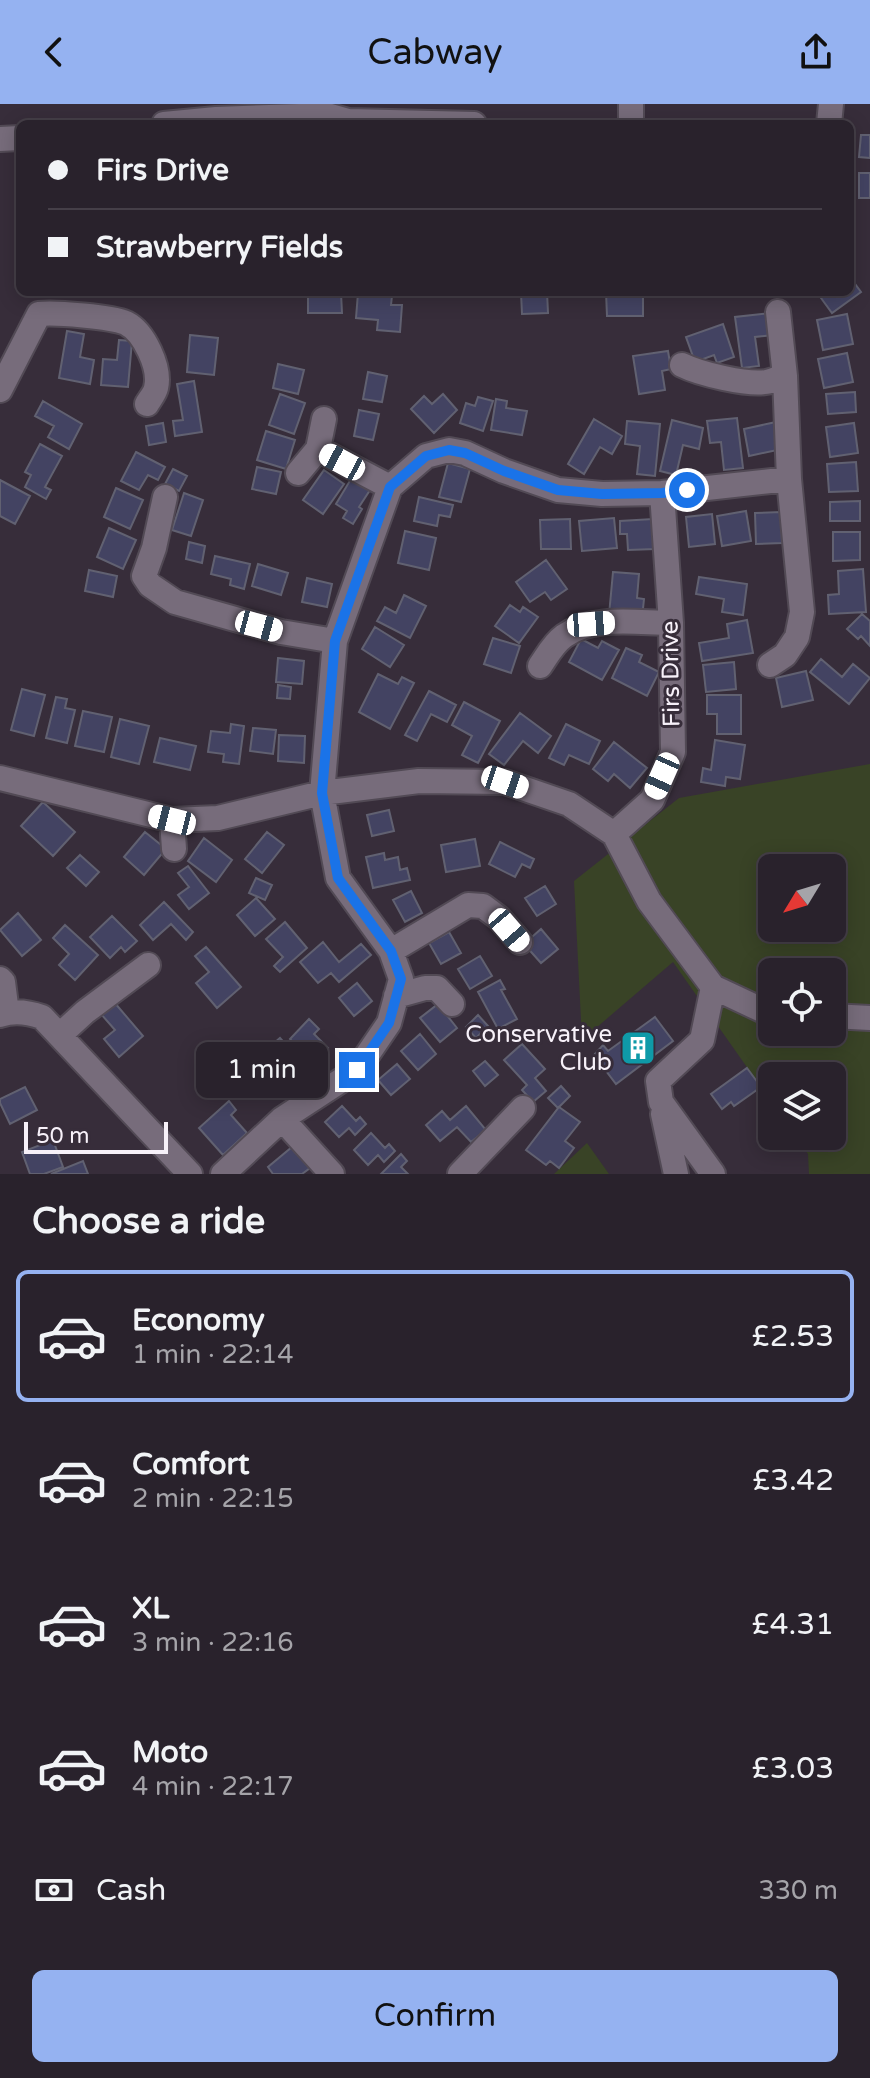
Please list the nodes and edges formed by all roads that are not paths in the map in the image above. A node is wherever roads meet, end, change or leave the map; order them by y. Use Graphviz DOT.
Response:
graph roads {
  1 [pos="338,116"];
  2 [pos="206,120"];
  3 [pos="406,120"];
  4 [pos="778,312"];
  5 [pos="682,365"];
  6 [pos="785,376"];
  7 [pos="0,390"];
  8 [pos="147,404"];
  9 [pos="324,419"];
  10 [pos="318,449"];
  11 [pos="298,473"];
  12 [pos="789,479"];
  13 [pos="390,487"];
  14 [pos="662,493"];
  15 [pos="165,497"];
  16 [pos="671,623"];
  17 [pos="335,641"];
  18 [pos="770,665"];
  19 [pos="540,666"];
  20 [pos="0,778"];
  21 [pos="322,793"];
  22 [pos="172,820"];
  23 [pos="614,834"];
  24 [pos="174,849"];
  25 [pos="520,942"];
  26 [pos="391,951"];
  27 [pos="148,965"];
  28 [pos="0,979"];
  29 [pos="713,987"];
  30 [pos="396,996"];
  31 [pos="452,1004"];
  32 [pos="758,1008"];
  33 [pos="3,1014"];
  34 [pos="846,1017"];
  35 [pos="870,1018"];
  36 [pos="60,1035"];
  37 [pos="661,1102"];
  38 [pos="523,1108"];
  39 [pos="282,1119"];
  40 [pos="190,1174"];
  41 [pos="223,1174"];
  42 [pos="332,1174"];
  43 [pos="460,1174"];
  44 [pos="676,1174"];
  45 [pos="713,1174"];
  1 -- 2 [label="street"];
  1 -- 3 [label="street"];
  4 -- 6 [label="street"];
  5 -- 6 [label="street"];
  6 -- 12 [label="street"];
  7 -- 8 [label="street"];
  9 -- 10 [label="street"];
  10 -- 11 [label="street"];
  10 -- 13 [label="street"];
  12 -- 14 [label="street"];
  12 -- 18 [label="street"];
  13 -- 14 [label="street"];
  13 -- 17 [label="street"];
  14 -- 16 [label="street, Firs Drive"];
  15 -- 17 [label="street"];
  16 -- 19 [label="street"];
  16 -- 23 [label="street, Firs Drive"];
  17 -- 21 [label="street"];
  20 -- 22 [label="street"];
  21 -- 22 [label="street"];
  21 -- 23 [label="street"];
  21 -- 26 [label="street"];
  22 -- 24 [label="street"];
  23 -- 29 [label="street"];
  25 -- 26 [label="street"];
  26 -- 30 [label="street"];
  27 -- 36 [label="street"];
  28 -- 33 [label="street"];
  29 -- 32 [label="street"];
  29 -- 37 [label="street"];
  30 -- 31 [label="street"];
  30 -- 39 [label="street"];
  33 -- 36 [label="street"];
  34 -- 35 [label="street"];
  36 -- 40 [label="street"];
  37 -- 44 [label="street"];
  37 -- 45 [label="street"];
  38 -- 43 [label="street"];
  39 -- 41 [label="street"];
  39 -- 42 [label="street"];
}
